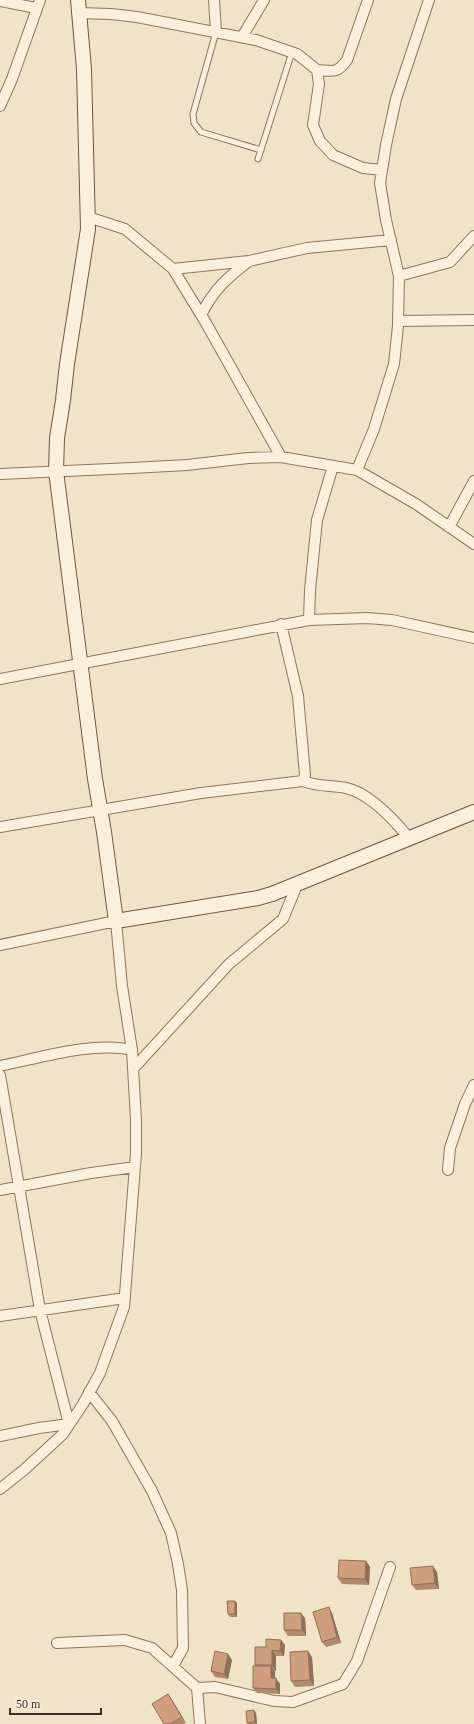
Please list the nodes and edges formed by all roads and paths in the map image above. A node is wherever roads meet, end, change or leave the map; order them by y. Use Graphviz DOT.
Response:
graph roads {
  1 [pos="214,0"];
  2 [pos="264,0"];
  3 [pos="368,0"];
  4 [pos="429,0"];
  5 [pos="0,1"];
  6 [pos="38,4"];
  7 [pos="78,7"];
  8 [pos="216,32"];
  9 [pos="242,37"];
  10 [pos="292,52"];
  11 [pos="317,70"];
  12 [pos="0,106"];
  13 [pos="261,150"];
  14 [pos="258,159"];
  15 [pos="382,170"];
  16 [pos="88,217"];
  17 [pos="474,236"];
  18 [pos="391,240"];
  19 [pos="249,261"];
  20 [pos="173,269"];
  21 [pos="399,276"];
  22 [pos="201,315"];
  23 [pos="474,320"];
  24 [pos="398,321"];
  25 [pos="281,457"];
  26 [pos="333,466"];
  27 [pos="357,470"];
  28 [pos="56,471"];
  29 [pos="0,474"];
  30 [pos="474,481"];
  31 [pos="449,527"];
  32 [pos="474,544"];
  33 [pos="310,620"];
  34 [pos="281,624"];
  35 [pos="474,638"];
  36 [pos="81,664"];
  37 [pos="0,679"];
  38 [pos="303,781"];
  39 [pos="100,811"];
  40 [pos="474,812"];
  41 [pos="0,826"];
  42 [pos="409,838"];
  43 [pos="298,885"];
  44 [pos="116,921"];
  45 [pos="0,945"];
  46 [pos="132,1050"];
  47 [pos="0,1066"];
  48 [pos="133,1069"];
  49 [pos="0,1075"];
  50 [pos="474,1086"];
  51 [pos="135,1167"];
  52 [pos="448,1170"];
  53 [pos="20,1185"];
  54 [pos="0,1190"];
  55 [pos="125,1298"];
  56 [pos="40,1310"];
  57 [pos="0,1316"];
  58 [pos="89,1392"];
  59 [pos="69,1424"];
  60 [pos="0,1436"];
  61 [pos="0,1489"];
  62 [pos="390,1567"];
  63 [pos="57,1643"];
  64 [pos="173,1666"];
  65 [pos="197,1688"];
  66 [pos="200,1724"];
  1 -- 8 [label="street"];
  2 -- 9 [label="street"];
  3 -- 11 [label="street"];
  4 -- 15 [label="street"];
  5 -- 6 [label="street"];
  6 -- 12 [label="street"];
  7 -- 8 [label="street"];
  7 -- 16 [label="street"];
  8 -- 9 [label="street"];
  8 -- 13 [label="lane"];
  9 -- 10 [label="street"];
  10 -- 11 [label="street"];
  10 -- 13 [label="lane"];
  11 -- 15 [label="street"];
  13 -- 14 [label="lane"];
  15 -- 18 [label="street"];
  16 -- 20 [label="street"];
  16 -- 28 [label="street"];
  17 -- 21 [label="street"];
  18 -- 19 [label="street"];
  18 -- 21 [label="street"];
  19 -- 20 [label="street"];
  19 -- 22 [label="street"];
  20 -- 22 [label="street"];
  21 -- 24 [label="street"];
  22 -- 25 [label="street"];
  23 -- 24 [label="street"];
  24 -- 27 [label="street"];
  25 -- 26 [label="street"];
  25 -- 28 [label="street"];
  26 -- 27 [label="street"];
  26 -- 33 [label="street"];
  27 -- 31 [label="street"];
  28 -- 29 [label="street"];
  28 -- 36 [label="street"];
  30 -- 31 [label="street"];
  31 -- 32 [label="street"];
  33 -- 34 [label="street"];
  33 -- 35 [label="street"];
  34 -- 36 [label="street"];
  34 -- 38 [label="street"];
  36 -- 37 [label="street"];
  36 -- 39 [label="street"];
  38 -- 39 [label="street"];
  38 -- 42 [label="street"];
  39 -- 41 [label="street"];
  39 -- 44 [label="street"];
  40 -- 42 [label="street"];
  42 -- 43 [label="street"];
  43 -- 44 [label="street"];
  43 -- 48 [label="street"];
  44 -- 45 [label="street"];
  44 -- 46 [label="street"];
  46 -- 47 [label="street"];
  46 -- 48 [label="street"];
  48 -- 51 [label="street"];
  49 -- 53 [label="street"];
  50 -- 52 [label="street"];
  51 -- 53 [label="street"];
  51 -- 55 [label="street"];
  53 -- 54 [label="street"];
  53 -- 56 [label="street"];
  55 -- 56 [label="street"];
  55 -- 58 [label="street"];
  56 -- 57 [label="street"];
  56 -- 59 [label="street"];
  58 -- 59 [label="street"];
  58 -- 64 [label="street"];
  59 -- 60 [label="street"];
  59 -- 61 [label="street"];
  62 -- 65 [label="street"];
  63 -- 64 [label="street"];
  64 -- 65 [label="street"];
  65 -- 66 [label="street"];
}
